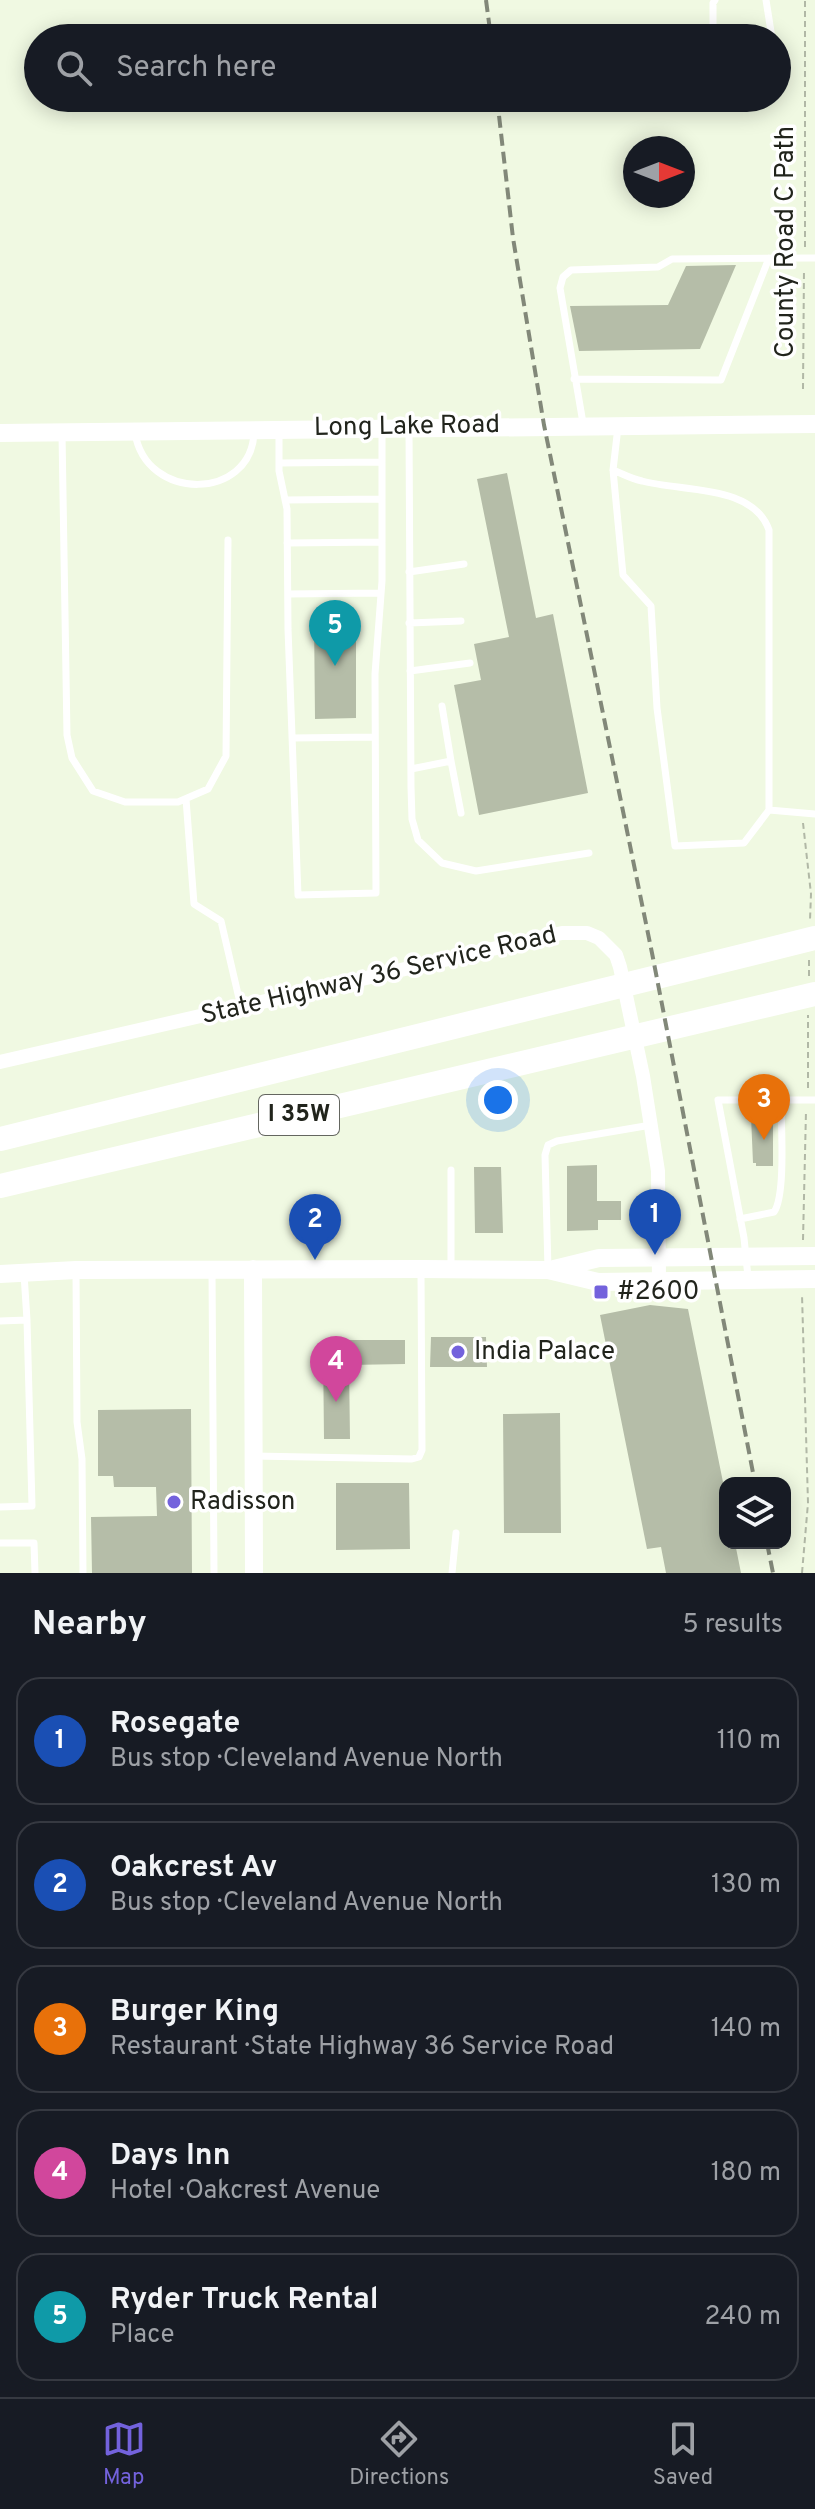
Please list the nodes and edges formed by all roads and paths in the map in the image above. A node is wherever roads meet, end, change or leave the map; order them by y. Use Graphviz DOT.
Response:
graph roads {
  1 [pos="715,0"];
  2 [pos="766,0"];
  3 [pos="805,0"];
  4 [pos="714,24"];
  5 [pos="770,24"];
  6 [pos="769,258"];
  7 [pos="815,258"];
  8 [pos="805,259"];
  9 [pos="574,379"];
  10 [pos="803,389"];
  11 [pos="815,424"];
  12 [pos="583,425"];
  13 [pos="619,425"];
  14 [pos="382,427"];
  15 [pos="409,427"];
  16 [pos="254,429"];
  17 [pos="279,429"];
  18 [pos="134,431"];
  19 [pos="62,432"];
  20 [pos="0,433"];
  21 [pos="382,462"];
  22 [pos="279,463"];
  23 [pos="613,470"];
  24 [pos="382,499"];
  25 [pos="285,500"];
  26 [pos="228,540"];
  27 [pos="382,542"];
  28 [pos="287,543"];
  29 [pos="464,564"];
  30 [pos="409,572"];
  31 [pos="381,593"];
  32 [pos="288,594"];
  33 [pos="461,621"];
  34 [pos="409,623"];
  35 [pos="470,663"];
  36 [pos="410,671"];
  37 [pos="442,706"];
  38 [pos="375,737"];
  39 [pos="292,738"];
  40 [pos="451,761"];
  41 [pos="411,769"];
  42 [pos="186,799"];
  43 [pos="769,810"];
  44 [pos="461,813"];
  45 [pos="803,814"];
  46 [pos="815,814"];
  47 [pos="589,853"];
  48 [pos="811,939"];
  49 [pos="810,999"];
  50 [pos="241,1007"];
  51 [pos="0,1062"];
  52 [pos="781,1100"];
  53 [pos="811,1100"];
  54 [pos="651,1125"];
  55 [pos="0,1139"];
  56 [pos="451,1170"];
  57 [pos="0,1186"];
  58 [pos="740,1219"];
  59 [pos="803,1240"];
  60 [pos="747,1256"];
  61 [pos="815,1256"];
  62 [pos="659,1257"];
  63 [pos="212,1269"];
  64 [pos="253,1269"];
  65 [pos="421,1269"];
  66 [pos="76,1270"];
  67 [pos="451,1270"];
  68 [pos="548,1270"];
  69 [pos="24,1271"];
  70 [pos="0,1274"];
  71 [pos="748,1279"];
  72 [pos="815,1279"];
  73 [pos="659,1281"];
  74 [pos="802,1297"];
  75 [pos="27,1320"];
  76 [pos="0,1321"];
  77 [pos="253,1456"];
  78 [pos="0,1507"];
  79 [pos="456,1533"];
  80 [pos="0,1543"];
  81 [pos="35,1573"];
  82 [pos="83,1573"];
  83 [pos="214,1573"];
  84 [pos="254,1573"];
  85 [pos="452,1573"];
  86 [pos="802,1573"];
  1 -- 4 [label="lane"];
  2 -- 5 [label="lane"];
  3 -- 8 [label="path, County Road C Path"];
  6 -- 8 [label="lane"];
  6 -- 9 [label="lane"];
  6 -- 9 [label="lane"];
  7 -- 8 [label="lane"];
  8 -- 10 [label="path, County Road C Path"];
  9 -- 12 [label="lane"];
  11 -- 13 [label="street, Long Lake Road"];
  12 -- 13 [label="street, Long Lake Road"];
  12 -- 15 [label="street, Long Lake Road"];
  13 -- 23 [label="lane"];
  14 -- 15 [label="street, Long Lake Road"];
  14 -- 17 [label="street, Long Lake Road"];
  14 -- 21 [label="lane"];
  15 -- 30 [label="lane"];
  16 -- 17 [label="street, Long Lake Road"];
  16 -- 18 [label="street, Long Lake Road"];
  16 -- 18 [label="lane"];
  17 -- 22 [label="lane"];
  18 -- 19 [label="street, Long Lake Road"];
  19 -- 20 [label="street, Long Lake Road"];
  19 -- 42 [label="lane"];
  21 -- 22 [label="lane"];
  21 -- 24 [label="lane"];
  22 -- 25 [label="lane"];
  23 -- 43 [label="lane"];
  23 -- 43 [label="lane"];
  24 -- 25 [label="lane"];
  24 -- 27 [label="lane"];
  25 -- 28 [label="lane"];
  26 -- 42 [label="lane"];
  27 -- 28 [label="lane"];
  27 -- 31 [label="lane"];
  28 -- 32 [label="lane"];
  29 -- 30 [label="lane"];
  30 -- 34 [label="lane"];
  31 -- 32 [label="lane"];
  31 -- 38 [label="lane"];
  32 -- 39 [label="lane"];
  33 -- 34 [label="lane"];
  34 -- 36 [label="lane"];
  35 -- 36 [label="lane"];
  36 -- 41 [label="lane"];
  37 -- 40 [label="lane"];
  38 -- 39 [label="lane"];
  38 -- 39 [label="lane"];
  40 -- 41 [label="lane"];
  40 -- 44 [label="lane"];
  41 -- 47 [label="lane"];
  42 -- 50 [label="lane"];
  43 -- 45 [label="lane"];
  45 -- 46 [label="lane"];
  45 -- 48 [label="path"];
  48 -- 49 [label="path"];
  48 -- 55 [label="highway, I 35W"];
  49 -- 53 [label="path"];
  49 -- 57 [label="highway, I 35W"];
  50 -- 51 [label="street, State Highway 36 Service Road"];
  50 -- 54 [label="street, State Highway 36 Service Road"];
  52 -- 53 [label="lane"];
  52 -- 58 [label="lane"];
  52 -- 58 [label="lane"];
  53 -- 59 [label="path"];
  54 -- 62 [label="street, State Highway 36 Service Road"];
  54 -- 68 [label="lane"];
  56 -- 67 [label="lane"];
  58 -- 60 [label="lane"];
  60 -- 61 [label="street"];
  60 -- 62 [label="street"];
  60 -- 71 [label="lane"];
  62 -- 68 [label="street"];
  62 -- 73 [label="street, State Highway 36 Service Road"];
  63 -- 64 [label="street"];
  63 -- 66 [label="street"];
  63 -- 83 [label="lane"];
  64 -- 65 [label="street"];
  64 -- 77 [label="street"];
  65 -- 67 [label="street"];
  65 -- 77 [label="lane"];
  66 -- 69 [label="street"];
  66 -- 82 [label="lane"];
  67 -- 68 [label="street"];
  68 -- 73 [label="street"];
  69 -- 70 [label="street"];
  69 -- 75 [label="lane"];
  71 -- 72 [label="street"];
  71 -- 73 [label="street"];
  74 -- 86 [label="path"];
  75 -- 76 [label="lane"];
  75 -- 78 [label="lane"];
  77 -- 84 [label="street"];
  79 -- 85 [label="lane"];
  80 -- 81 [label="lane"];
}
